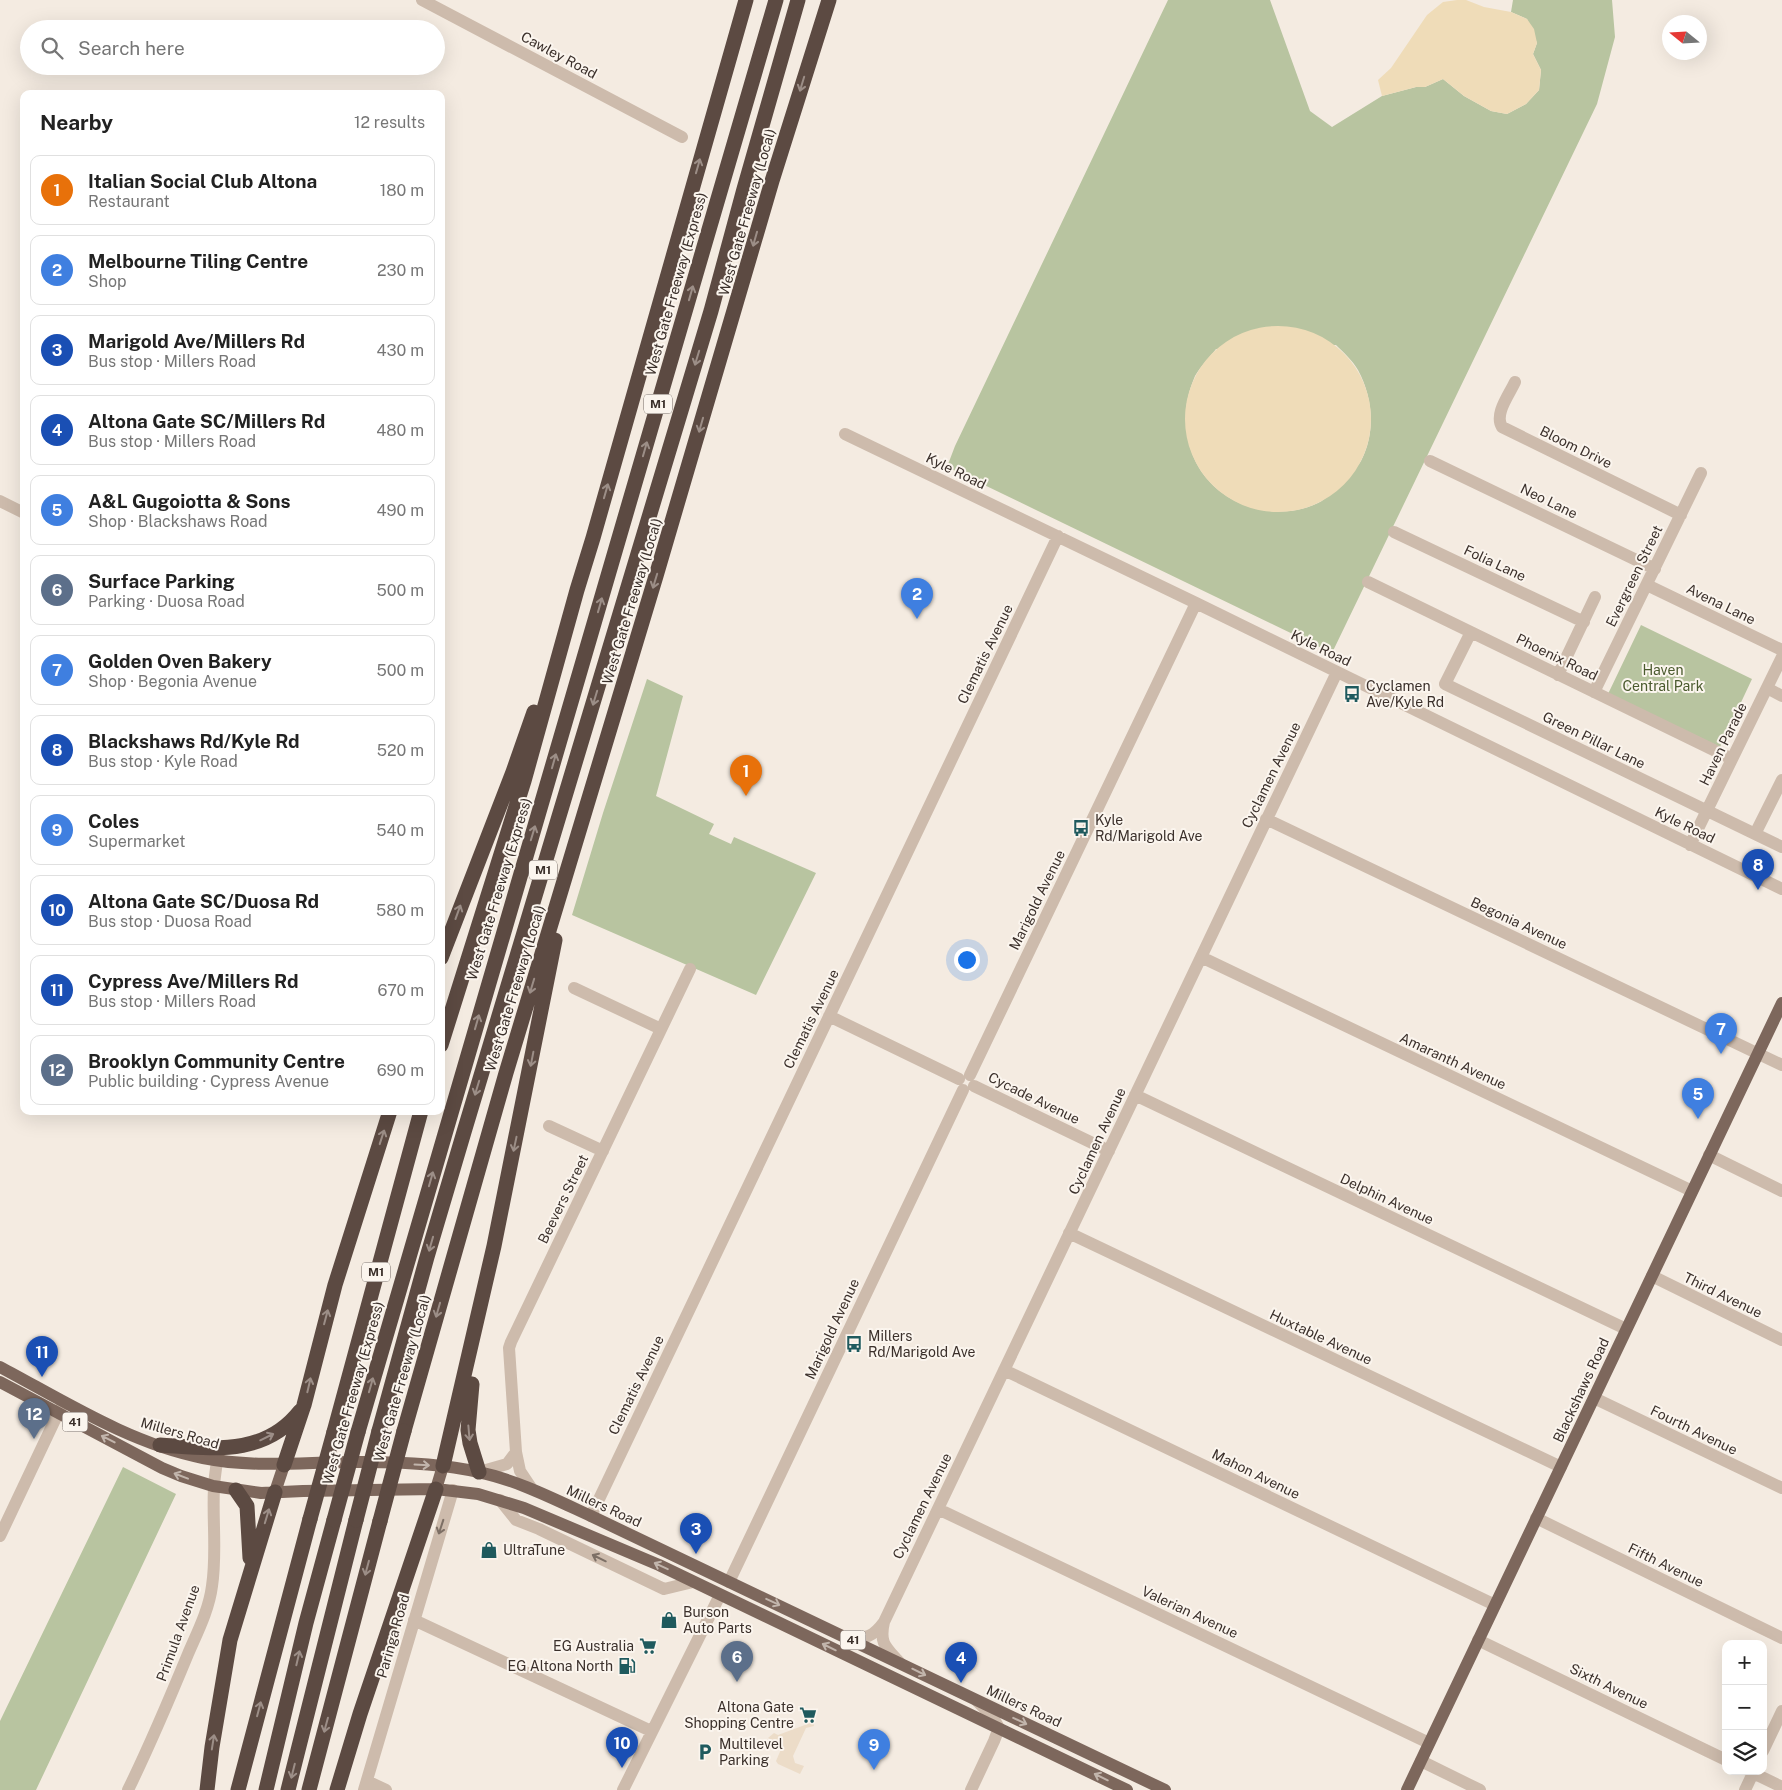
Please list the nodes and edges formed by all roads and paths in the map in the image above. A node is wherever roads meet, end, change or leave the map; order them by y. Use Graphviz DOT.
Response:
graph roads {
  1 [pos="422,0"];
  2 [pos="746,0"];
  3 [pos="776,0"];
  4 [pos="798,0"];
  5 [pos="828,0"];
  6 [pos="682,137"];
  7 [pos="1515,382"];
  8 [pos="845,434"];
  9 [pos="1430,461"];
  10 [pos="1701,473"];
  11 [pos="0,501"];
  12 [pos="20,511"];
  13 [pos="1681,514"];
  14 [pos="1394,532"];
  15 [pos="1058,536"];
  16 [pos="1655,569"];
  17 [pos="1368,582"];
  18 [pos="1647,585"];
  19 [pos="577,590"];
  20 [pos="1596,598"];
  21 [pos="1196,603"];
  22 [pos="1584,622"];
  23 [pos="1471,632"];
  24 [pos="1782,650"];
  25 [pos="1782,657"];
  26 [pos="1336,672"];
  27 [pos="1558,675"];
  28 [pos="1767,688"];
  29 [pos="1594,692"];
  30 [pos="1782,696"];
  31 [pos="1732,759"];
  32 [pos="1782,780"];
  33 [pos="1707,811"];
  34 [pos="1266,819"];
  35 [pos="1755,834"];
  36 [pos="1690,845"];
  37 [pos="1782,847"];
  38 [pos="572,856"];
  39 [pos="1782,889"];
  40 [pos="445,948"];
  41 [pos="1201,957"];
  42 [pos="690,969"];
  43 [pos="574,988"];
  44 [pos="1782,1003"];
  45 [pos="829,1016"];
  46 [pos="661,1029"];
  47 [pos="445,1032"];
  48 [pos="1758,1053"];
  49 [pos="1782,1065"];
  50 [pos="967,1082"];
  51 [pos="1135,1095"];
  52 [pos="389,1115"];
  53 [pos="420,1115"];
  54 [pos="549,1126"];
  55 [pos="603,1151"];
  56 [pos="1109,1151"];
  57 [pos="1710,1156"];
  58 [pos="1692,1191"];
  59 [pos="1782,1191"];
  60 [pos="1070,1233"];
  61 [pos="494,1246"];
  62 [pos="1652,1276"];
  63 [pos="1626,1329"];
  64 [pos="1782,1340"];
  65 [pos="0,1367"];
  66 [pos="1004,1370"];
  67 [pos="0,1382"];
  68 [pos="1594,1398"];
  69 [pos="64,1401"];
  70 [pos="304,1406"];
  71 [pos="58,1413"];
  72 [pos="160,1445"];
  73 [pos="516,1452"];
  74 [pos="219,1454"];
  75 [pos="284,1465"];
  76 [pos="444,1466"];
  77 [pos="1561,1467"];
  78 [pos="479,1472"];
  79 [pos="213,1486"];
  80 [pos="1782,1488"];
  81 [pos="436,1489"];
  82 [pos="532,1489"];
  83 [pos="236,1490"];
  84 [pos="453,1490"];
  85 [pos="275,1492"];
  86 [pos="500,1500"];
  87 [pos="938,1509"];
  88 [pos="591,1516"];
  89 [pos="1536,1518"];
  90 [pos="0,1536"];
  91 [pos="250,1572"];
  92 [pos="693,1582"];
  93 [pos="729,1582"];
  94 [pos="720,1595"];
  95 [pos="1495,1605"];
  96 [pos="414,1620"];
  97 [pos="884,1622"];
  98 [pos="848,1637"];
  99 [pos="1782,1638"];
  100 [pos="1478,1640"];
  101 [pos="900,1663"];
  102 [pos="976,1700"];
  103 [pos="1782,1711"];
  104 [pos="999,1728"];
  105 [pos="651,1731"];
  106 [pos="1429,1743"];
  107 [pos="1767,1743"];
  108 [pos="1722,1758"];
  109 [pos="1420,1761"];
  110 [pos="1751,1775"];
  111 [pos="1758,1775"];
  112 [pos="365,1785"];
  113 [pos="1782,1787"];
  114 [pos="128,1790"];
  115 [pos="207,1790"];
  116 [pos="238,1790"];
  117 [pos="266,1790"];
  118 [pos="288,1790"];
  119 [pos="309,1790"];
  120 [pos="337,1790"];
  121 [pos="386,1790"];
  122 [pos="623,1790"];
  123 [pos="971,1790"];
  124 [pos="1127,1790"];
  125 [pos="1166,1790"];
  126 [pos="1407,1790"];
  127 [pos="1480,1790"];
  128 [pos="1745,1790"];
  1 -- 6 [label="street, Cawley Road"];
  19 -- 2 [label="highway, M1, one-way"];
  117 -- 3 [label="highway, West Gate Freeway (Express) / M1, one-way, bridge"];
  4 -- 118 [label="highway, M1, one-way, bridge"];
  5 -- 38 [label="highway, West Gate Freeway (Local) / M1, one-way"];
  7 -- 13 [label="street, Bloom Drive"];
  8 -- 15 [label="street, Kyle Road"];
  9 -- 16 [label="street, Neo Lane"];
  10 -- 13 [label="street, Evergreen Street"];
  11 -- 12 [label="street"];
  13 -- 16 [label="street, Evergreen Street"];
  14 -- 22 [label="street, Folia Lane"];
  15 -- 21 [label="street, Kyle Road"];
  15 -- 45 [label="street, Clematis Avenue"];
  16 -- 18 [label="street, Evergreen Street"];
  17 -- 23 [label="street, Phoenix Road"];
  18 -- 24 [label="street, Avena Lane"];
  18 -- 29 [label="street, Evergreen Street"];
  40 -- 19 [label="highway, one-way"];
  19 -- 47 [label="highway, M1"];
  20 -- 22 [label="street"];
  21 -- 26 [label="street, Kyle Road"];
  21 -- 50 [label="street, Marigold Avenue"];
  22 -- 27 [label="street"];
  23 -- 27 [label="street, Phoenix Road"];
  23 -- 33 [label="street, Green Pillar Lane"];
  25 -- 28 [label="street, Haven Parade"];
  26 -- 34 [label="street, Cyclamen Avenue"];
  26 -- 36 [label="street, Kyle Road"];
  27 -- 29 [label="street, Phoenix Road"];
  28 -- 30 [label="street"];
  28 -- 31 [label="street, Haven Parade"];
  29 -- 31 [label="street, Phoenix Road"];
  31 -- 33 [label="street, Haven Parade"];
  32 -- 35 [label="street"];
  33 -- 35 [label="street, Green Pillar Lane"];
  33 -- 36 [label="street, Haven Parade"];
  34 -- 41 [label="street, Cyclamen Avenue"];
  34 -- 48 [label="street, Begonia Avenue"];
  35 -- 37 [label="street, Green Pillar Lane"];
  36 -- 39 [label="street, Kyle Road"];
  38 -- 61 [label="highway, one-way"];
  38 -- 119 [label="highway, West Gate Freeway (Local) / M1, one-way, bridge"];
  41 -- 51 [label="street, Cyclamen Avenue"];
  41 -- 58 [label="street, Amaranth Avenue"];
  42 -- 46 [label="street, Beevers Street"];
  43 -- 46 [label="street"];
  44 -- 48 [label="main road, Blackshaws Road"];
  45 -- 50 [label="street, Cycade Avenue"];
  45 -- 88 [label="street, Clematis Avenue"];
  46 -- 55 [label="street, Beevers Street"];
  48 -- 49 [label="street, Begonia Avenue"];
  48 -- 57 [label="main road, Blackshaws Road"];
  50 -- 56 [label="street, Cycade Avenue"];
  50 -- 93 [label="street, Marigold Avenue"];
  51 -- 56 [label="street, Cyclamen Avenue"];
  51 -- 63 [label="street, Delphin Avenue"];
  70 -- 52 [label="highway, one-way"];
  116 -- 53 [label="highway, M1, one-way, bridge"];
  54 -- 55 [label="street"];
  55 -- 73 [label="street, Beevers Street"];
  56 -- 60 [label="street, Cyclamen Avenue"];
  57 -- 58 [label="main road, Blackshaws Road"];
  57 -- 59 [label="street"];
  58 -- 62 [label="main road, Blackshaws Road"];
  60 -- 66 [label="street, Cyclamen Avenue"];
  60 -- 77 [label="street, Huxtable Avenue"];
  61 -- 76 [label="highway"];
  61 -- 78 [label="highway, one-way"];
  62 -- 63 [label="main road, Blackshaws Road"];
  62 -- 64 [label="street, Third Avenue"];
  63 -- 68 [label="main road, Blackshaws Road"];
  65 -- 69 [label="main road, Millers Road / 41"];
  66 -- 87 [label="street, Cyclamen Avenue"];
  66 -- 95 [label="street, Mahon Avenue"];
  67 -- 71 [label="main road, 41"];
  68 -- 77 [label="main road, Blackshaws Road"];
  68 -- 80 [label="street, Fourth Avenue"];
  69 -- 71 [label="street"];
  69 -- 72 [label="main road, Millers Road / 41"];
  74 -- 70 [label="highway, one-way"];
  70 -- 75 [label="highway"];
  79 -- 71 [label="main road, 41, one-way"];
  71 -- 90 [label="street"];
  72 -- 74 [label="highway"];
  73 -- 78 [label="street"];
  73 -- 82 [label="street, Beevers Street"];
  74 -- 75 [label="main road, Millers Road / 41"];
  74 -- 79 [label="street, Primula Avenue"];
  75 -- 76 [label="main road, Millers Road / 41, one-way"];
  75 -- 85 [label="main road"];
  76 -- 78 [label="main road, Millers Road / 41"];
  76 -- 81 [label="main road"];
  77 -- 89 [label="main road, Blackshaws Road"];
  78 -- 82 [label="main road, Millers Road / 41"];
  79 -- 83 [label="main road, 41"];
  79 -- 114 [label="street, Primula Avenue"];
  81 -- 84 [label="main road, 41"];
  81 -- 85 [label="main road, 41"];
  81 -- 120 [label="highway"];
  82 -- 88 [label="main road, Millers Road / 41"];
  83 -- 85 [label="main road, 41"];
  83 -- 91 [label="highway"];
  84 -- 86 [label="main road, 41"];
  84 -- 96 [label="street, Paringa Road, one-way"];
  91 -- 85 [label="highway, one-way"];
  92 -- 86 [label="main road, 41, one-way"];
  92 -- 86 [label="street, one-way"];
  87 -- 97 [label="street, Cyclamen Avenue"];
  87 -- 106 [label="street, Valerian Avenue"];
  88 -- 93 [label="main road, Millers Road / 41"];
  89 -- 95 [label="main road, Blackshaws Road"];
  89 -- 99 [label="street, Fifth Avenue"];
  115 -- 91 [label="highway, one-way"];
  92 -- 94 [label="main road, 41"];
  93 -- 94 [label="main road"];
  93 -- 98 [label="main road, Millers Road / 41, one-way"];
  104 -- 94 [label="main road, 41, one-way"];
  94 -- 105 [label="street"];
  95 -- 100 [label="main road, Blackshaws Road"];
  96 -- 105 [label="street"];
  96 -- 112 [label="street, Paringa Road"];
  97 -- 98 [label="street, Cyclamen Avenue"];
  97 -- 101 [label="street, Cyclamen Avenue"];
  98 -- 101 [label="main road, Millers Road / 41"];
  100 -- 106 [label="main road, Blackshaws Road"];
  100 -- 108 [label="street, Sixth Avenue"];
  101 -- 102 [label="main road, Millers Road / 41, one-way"];
  102 -- 104 [label="street"];
  102 -- 125 [label="main road, Millers Road / 41, one-way"];
  103 -- 107 [label="street"];
  104 -- 123 [label="street"];
  124 -- 104 [label="main road, 41, one-way"];
  105 -- 122 [label="street"];
  106 -- 109 [label="main road, Blackshaws Road"];
  109 -- 126 [label="main road, Blackshaws Road"];
  109 -- 127 [label="street"];
  110 -- 128 [label="street"];
  111 -- 113 [label="street"];
  112 -- 121 [label="street"];
}
